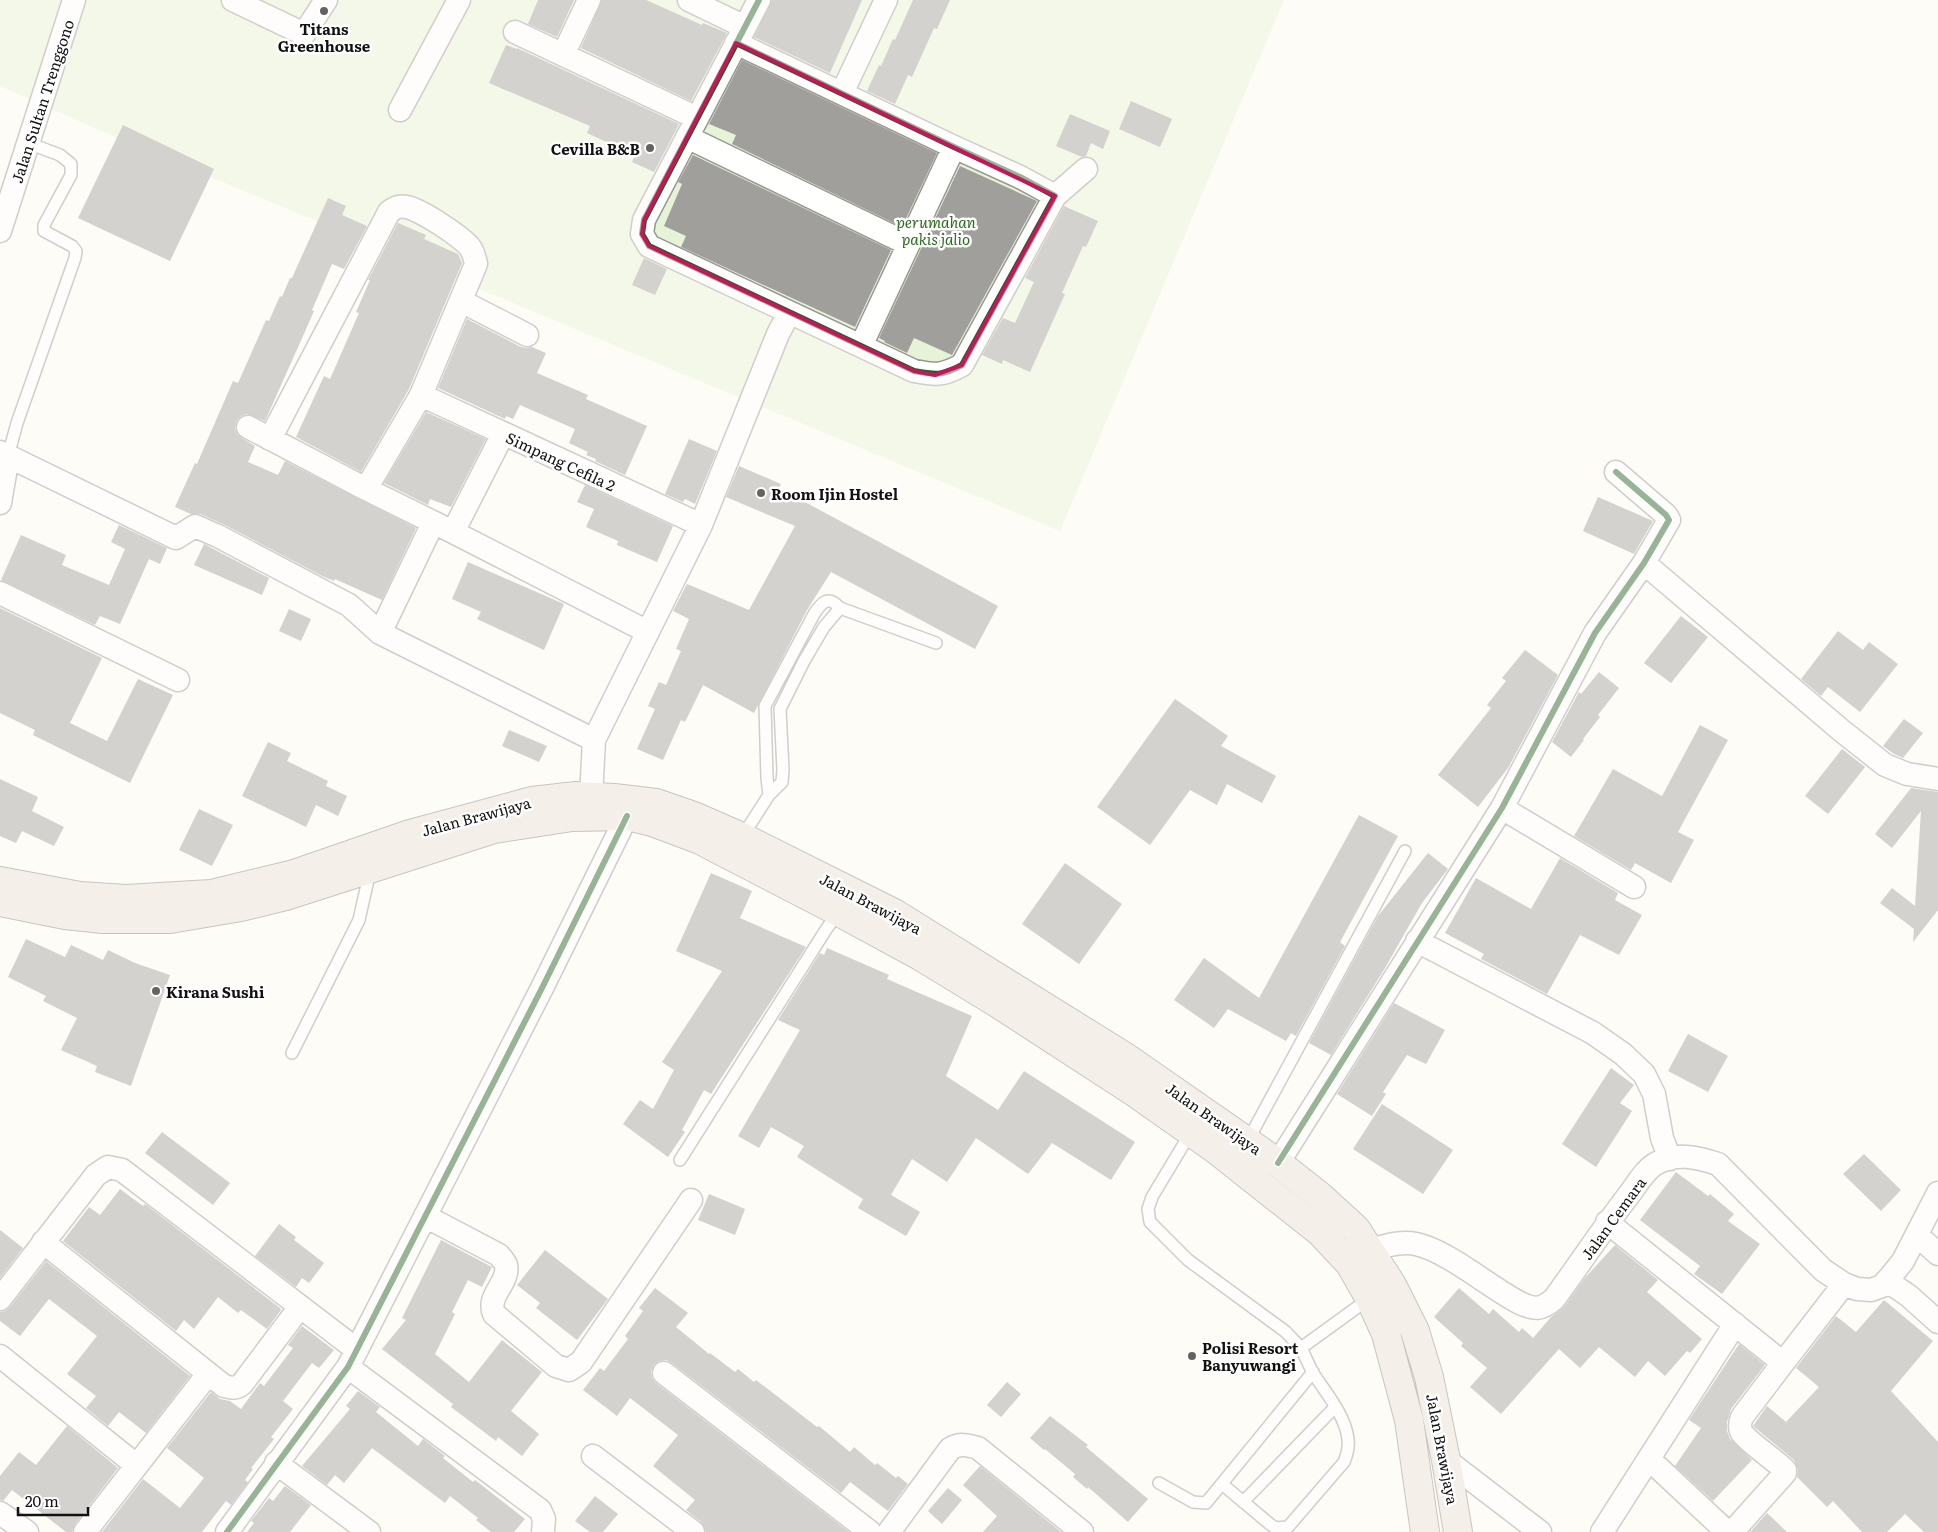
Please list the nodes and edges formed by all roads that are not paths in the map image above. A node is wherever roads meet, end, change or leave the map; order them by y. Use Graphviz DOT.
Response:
graph roads {
  1 [pos="74,0"];
  2 [pos="233,0"];
  3 [pos="326,0"];
  4 [pos="589,0"];
  5 [pos="689,0"];
  6 [pos="759,0"];
  7 [pos="886,0"];
  8 [pos="455,2"];
  9 [pos="515,32"];
  10 [pos="740,35"];
  11 [pos="563,55"];
  12 [pos="842,93"];
  13 [pos="400,110"];
  14 [pos="692,128"];
  15 [pos="28,143"];
  16 [pos="954,147"];
  17 [pos="1086,169"];
  18 [pos="1055,196"];
  19 [pos="0,231"];
  20 [pos="908,244"];
  21 [pos="461,301"];
  22 [pos="789,313"];
  23 [pos="527,335"];
  24 [pos="861,346"];
  25 [pos="421,395"];
  26 [pos="248,427"];
  27 [pos="503,434"];
  28 [pos="270,439"];
  29 [pos="4,454"];
  30 [pos="1616,472"];
  31 [pos="366,489"];
  32 [pos="0,503"];
  33 [pos="702,525"];
  34 [pos="443,527"];
  35 [pos="1644,563"];
  36 [pos="0,593"];
  37 [pos="840,608"];
  38 [pos="648,632"];
  39 [pos="380,633"];
  40 [pos="798,643"];
  41 [pos="936,643"];
  42 [pos="811,649"];
  43 [pos="178,680"];
  44 [pos="594,740"];
  45 [pos="1938,778"];
  46 [pos="769,795"];
  47 [pos="591,797"];
  48 [pos="1502,808"];
  49 [pos="627,816"];
  50 [pos="742,837"];
  51 [pos="1405,851"];
  52 [pos="370,869"];
  53 [pos="0,880"];
  54 [pos="1634,887"];
  55 [pos="0,902"];
  56 [pos="839,912"];
  57 [pos="1417,941"];
  58 [pos="292,1053"];
  59 [pos="1198,1122"];
  60 [pos="1247,1142"];
  61 [pos="1670,1159"];
  62 [pos="680,1160"];
  63 [pos="1278,1163"];
  64 [pos="1938,1193"];
  65 [pos="691,1200"];
  66 [pos="425,1216"];
  67 [pos="1608,1222"];
  68 [pos="1916,1235"];
  69 [pos="43,1242"];
  70 [pos="1938,1254"];
  71 [pos="1359,1255"];
  72 [pos="1894,1272"];
  73 [pos="1844,1284"];
  74 [pos="1381,1292"];
  75 [pos="0,1299"];
  76 [pos="300,1308"];
  77 [pos="1938,1322"];
  78 [pos="1735,1324"];
  79 [pos="1301,1348"];
  80 [pos="0,1356"];
  81 [pos="352,1359"];
  82 [pos="1783,1363"];
  83 [pos="1313,1372"];
  84 [pos="664,1373"];
  85 [pos="208,1374"];
  86 [pos="1336,1407"];
  87 [pos="593,1456"];
  88 [pos="1649,1458"];
  89 [pos="1446,1460"];
  90 [pos="276,1463"];
  91 [pos="136,1465"];
  92 [pos="1159,1483"];
  93 [pos="1222,1484"];
  94 [pos="1243,1502"];
  95 [pos="0,1513"];
  96 [pos="899,1528"];
  97 [pos="1420,1528"];
  98 [pos="27,1532"];
  99 [pos="85,1532"];
  100 [pos="227,1532"];
  101 [pos="369,1532"];
  102 [pos="543,1532"];
  103 [pos="693,1532"];
  104 [pos="870,1532"];
  105 [pos="1082,1532"];
  106 [pos="1458,1532"];
  107 [pos="1540,1532"];
  108 [pos="1602,1532"];
  1 -- 15 [label="street, Jalan Sultan Trenggono"];
  2 -- 3 [label="street"];
  4 -- 11 [label="street"];
  5 -- 10 [label="street"];
  6 -- 10 [label="street"];
  7 -- 12 [label="street"];
  8 -- 13 [label="street"];
  9 -- 11 [label="street"];
  10 -- 12 [label="street"];
  10 -- 14 [label="street"];
  11 -- 14 [label="street"];
  12 -- 16 [label="street"];
  14 -- 20 [label="street"];
  14 -- 22 [label="street"];
  15 -- 19 [label="street, Jalan Sultan Trenggono"];
  15 -- 29 [label="lane"];
  16 -- 18 [label="street"];
  16 -- 20 [label="street"];
  17 -- 18 [label="street"];
  18 -- 24 [label="street"];
  20 -- 24 [label="street"];
  21 -- 23 [label="street"];
  21 -- 25 [label="street"];
  21 -- 28 [label="street"];
  22 -- 24 [label="street"];
  22 -- 33 [label="street"];
  25 -- 27 [label="street, Simpang Cefila 2"];
  25 -- 31 [label="street"];
  26 -- 28 [label="street"];
  27 -- 33 [label="street, Simpang Cefila 2"];
  27 -- 34 [label="street"];
  28 -- 31 [label="street"];
  29 -- 32 [label="street"];
  29 -- 39 [label="street"];
  30 -- 35 [label="street"];
  31 -- 34 [label="street"];
  33 -- 38 [label="street"];
  34 -- 38 [label="street"];
  34 -- 39 [label="street"];
  35 -- 45 [label="street"];
  35 -- 48 [label="street"];
  36 -- 43 [label="street"];
  37 -- 40 [label="lane"];
  37 -- 41 [label="lane"];
  37 -- 42 [label="lane"];
  38 -- 44 [label="street"];
  39 -- 44 [label="street"];
  40 -- 42 [label="lane"];
  40 -- 46 [label="lane"];
  42 -- 46 [label="lane"];
  44 -- 47 [label="street"];
  46 -- 50 [label="lane"];
  47 -- 50 [label="highway, Jalan Brawijaya"];
  47 -- 53 [label="highway, Jalan Brawijaya"];
  48 -- 54 [label="street"];
  48 -- 57 [label="street"];
  49 -- 52 [label="highway, Jalan Brawijaya"];
  49 -- 56 [label="highway, Jalan Brawijaya"];
  49 -- 66 [label="street"];
  50 -- 59 [label="highway, Jalan Brawijaya"];
  51 -- 60 [label="lane"];
  52 -- 55 [label="highway, Jalan Brawijaya"];
  52 -- 58 [label="lane"];
  56 -- 59 [label="highway, Jalan Brawijaya"];
  56 -- 62 [label="lane"];
  57 -- 61 [label="street"];
  57 -- 63 [label="street"];
  59 -- 60 [label="highway, Jalan Brawijaya"];
  59 -- 71 [label="highway, Jalan Brawijaya"];
  59 -- 79 [label="lane"];
  60 -- 63 [label="highway, Jalan Brawijaya"];
  61 -- 67 [label="street, Jalan Cemara"];
  61 -- 73 [label="street, Jalan Cemara"];
  63 -- 71 [label="highway, Jalan Brawijaya"];
  64 -- 68 [label="street"];
  65 -- 66 [label="street"];
  66 -- 81 [label="street"];
  67 -- 71 [label="street, Jalan Cemara"];
  67 -- 78 [label="street"];
  68 -- 70 [label="street"];
  68 -- 72 [label="street"];
  69 -- 75 [label="street"];
  69 -- 76 [label="street"];
  69 -- 85 [label="street"];
  71 -- 74 [label="highway, Jalan Brawijaya"];
  72 -- 73 [label="street, Jalan Cemara"];
  72 -- 77 [label="street"];
  73 -- 82 [label="street"];
  74 -- 79 [label="lane"];
  74 -- 89 [label="highway, Jalan Brawijaya"];
  74 -- 97 [label="highway, Jalan Brawijaya"];
  76 -- 81 [label="street"];
  76 -- 85 [label="street"];
  78 -- 82 [label="street"];
  78 -- 88 [label="street"];
  79 -- 83 [label="lane"];
  80 -- 91 [label="street"];
  81 -- 90 [label="street"];
  81 -- 102 [label="street"];
  82 -- 88 [label="street"];
  83 -- 86 [label="lane"];
  83 -- 93 [label="lane"];
  84 -- 104 [label="street"];
  85 -- 91 [label="street"];
  86 -- 94 [label="lane"];
  86 -- 94 [label="lane"];
  87 -- 103 [label="street"];
  88 -- 108 [label="street"];
  89 -- 106 [label="highway, Jalan Brawijaya"];
  89 -- 107 [label="street"];
  90 -- 100 [label="street"];
  90 -- 101 [label="street"];
  91 -- 99 [label="street"];
  92 -- 93 [label="lane"];
  93 -- 94 [label="lane"];
  95 -- 98 [label="street"];
  96 -- 105 [label="street"];
}
